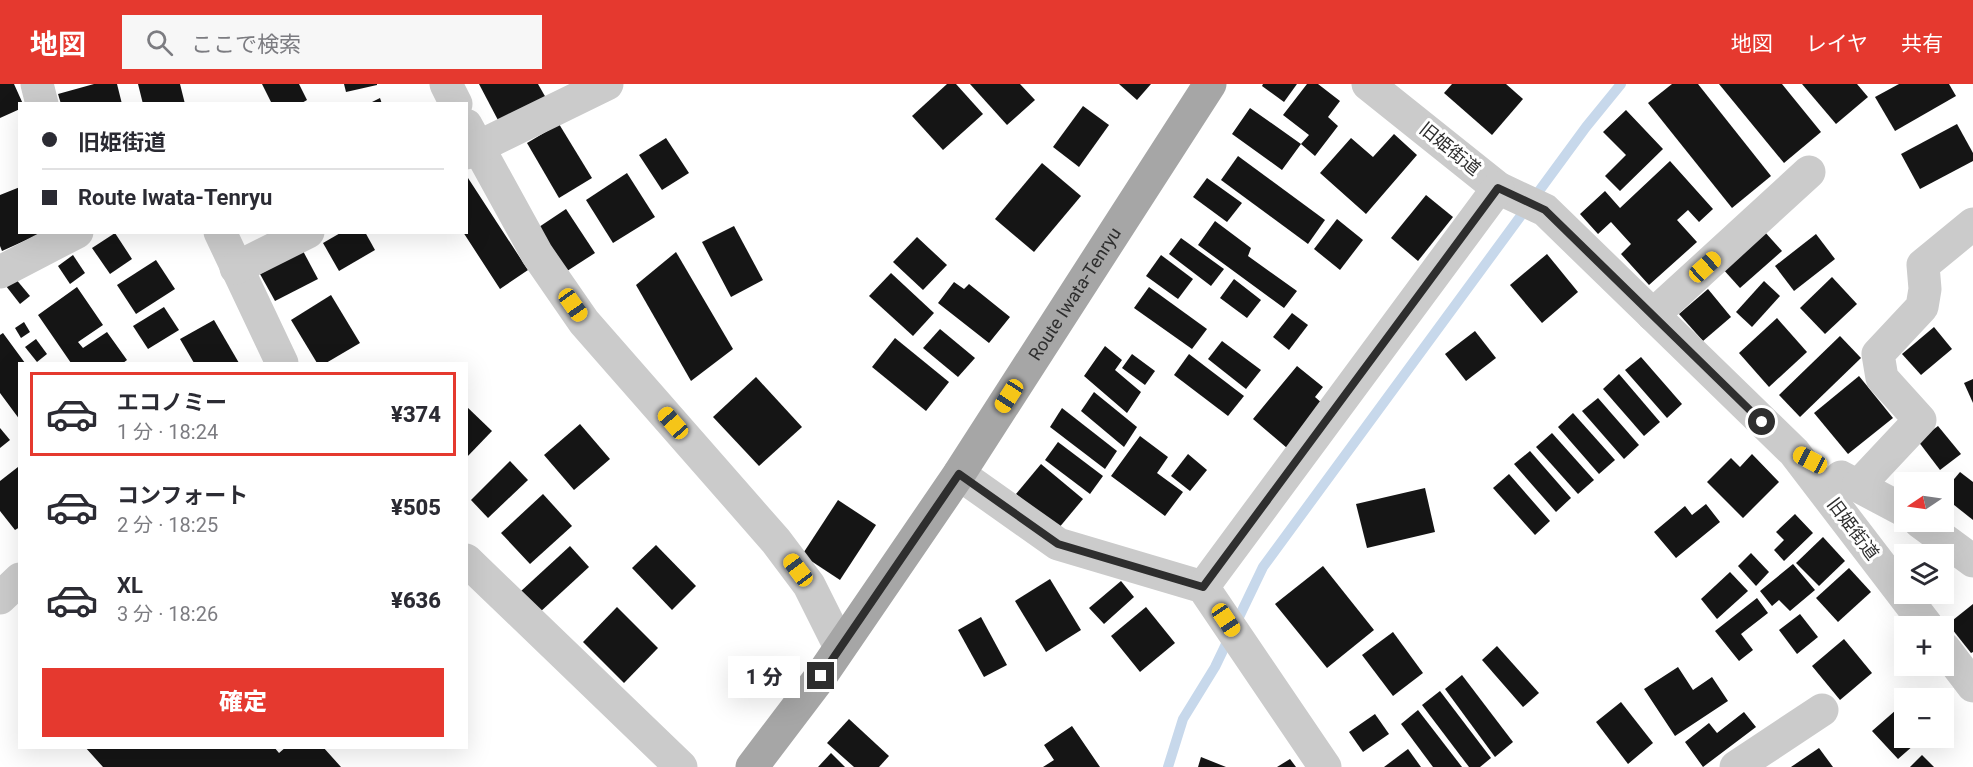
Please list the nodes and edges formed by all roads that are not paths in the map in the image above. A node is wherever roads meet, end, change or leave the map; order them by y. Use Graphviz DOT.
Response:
graph roads {
  1 [pos="37,84"];
  2 [pos="446,84"];
  3 [pos="607,84"];
  4 [pos="1210,84"];
  5 [pos="1368,84"];
  6 [pos="42,102"];
  7 [pos="455,102"];
  8 [pos="470,142"];
  9 [pos="1809,172"];
  10 [pos="1498,188"];
  11 [pos="1973,224"];
  12 [pos="73,234"];
  13 [pos="221,234"];
  14 [pos="304,234"];
  15 [pos="236,268"];
  16 [pos="0,272"];
  17 [pos="1653,315"];
  18 [pos="282,362"];
  19 [pos="1794,452"];
  20 [pos="959,474"];
  21 [pos="1858,486"];
  22 [pos="1894,505"];
  23 [pos="1934,532"];
  24 [pos="1973,561"];
  25 [pos="468,562"];
  26 [pos="18,581"];
  27 [pos="1203,587"];
  28 [pos="0,598"];
  29 [pos="1920,616"];
  30 [pos="840,648"];
  31 [pos="1954,661"];
  32 [pos="1973,686"];
  33 [pos="1822,710"];
  34 [pos="681,767"];
  35 [pos="752,767"];
  36 [pos="1325,767"];
  37 [pos="1736,767"];
  1 -- 6 [label="street"];
  2 -- 7 [label="street"];
  3 -- 8 [label="street"];
  4 -- 20 [label="main road, Route Iwata-Tenryu"];
  5 -- 10 [label="street, 旧姫街道"];
  8 -- 30 [label="street"];
  9 -- 17 [label="street"];
  10 -- 17 [label="street, 旧姫街道"];
  10 -- 27 [label="street"];
  11 -- 21 [label="street"];
  12 -- 16 [label="street"];
  13 -- 15 [label="street"];
  14 -- 15 [label="street"];
  15 -- 18 [label="street"];
  17 -- 19 [label="street, 旧姫街道"];
  19 -- 21 [label="street"];
  19 -- 29 [label="street, 旧姫街道"];
  20 -- 27 [label="street"];
  20 -- 30 [label="main road, Route Iwata-Tenryu"];
  21 -- 22 [label="street"];
  23 -- 24 [label="street"];
  25 -- 34 [label="street"];
  26 -- 28 [label="street"];
  27 -- 36 [label="street"];
  30 -- 35 [label="main road, Route Iwata-Tenryu"];
  31 -- 32 [label="street"];
  33 -- 37 [label="street"];
}
